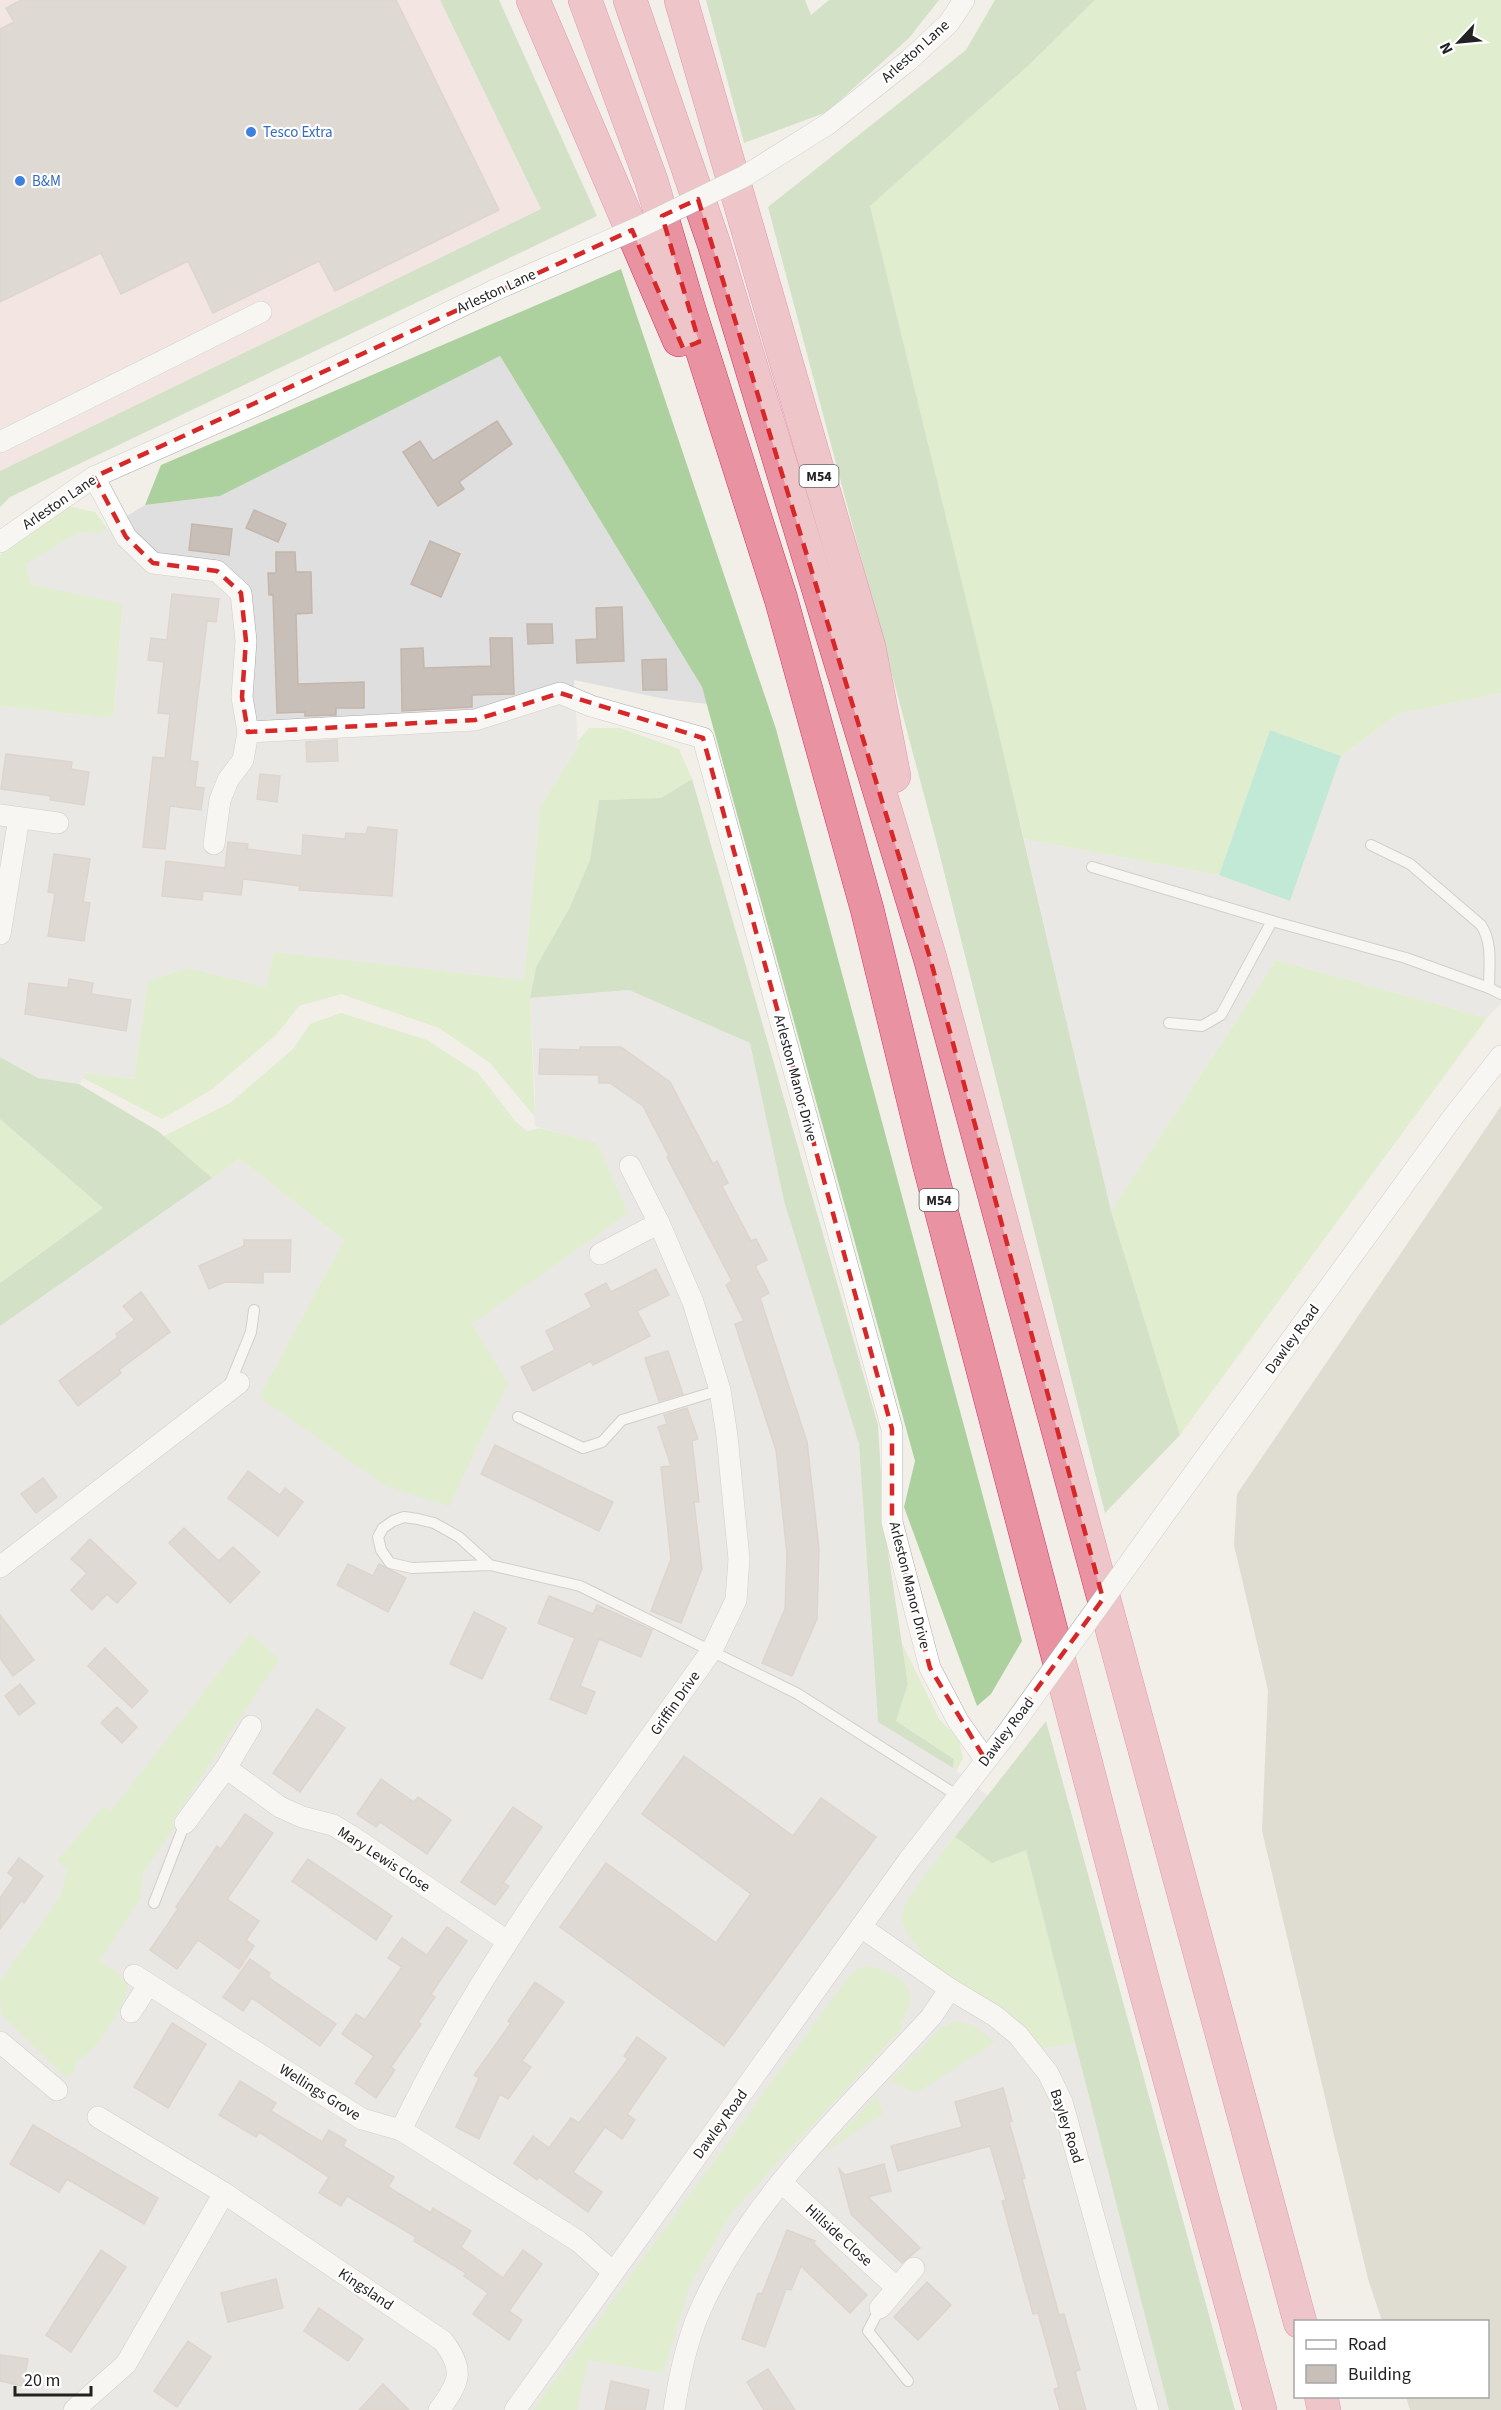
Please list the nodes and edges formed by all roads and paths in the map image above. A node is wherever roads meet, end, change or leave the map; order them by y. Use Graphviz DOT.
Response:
graph roads {
  1 [pos="533,0"];
  2 [pos="585,0"];
  3 [pos="630,0"];
  4 [pos="681,0"];
  5 [pos="964,0"];
  6 [pos="261,312"];
  7 [pos="0,442"];
  8 [pos="94,477"];
  9 [pos="0,542"];
  10 [pos="781,599"];
  11 [pos="248,732"];
  12 [pos="10,816"];
  13 [pos="58,823"];
  14 [pos="214,844"];
  15 [pos="1371,845"];
  16 [pos="1092,867"];
  17 [pos="1272,921"];
  18 [pos="0,934"];
  19 [pos="930,958"];
  20 [pos="1489,988"];
  21 [pos="1501,994"];
  22 [pos="1168,1023"];
  23 [pos="1501,1056"];
  24 [pos="630,1166"];
  25 [pos="659,1223"];
  26 [pos="600,1254"];
  27 [pos="254,1310"];
  28 [pos="232,1388"];
  29 [pos="720,1390"];
  30 [pos="518,1417"];
  31 [pos="490,1565"];
  32 [pos="0,1567"];
  33 [pos="712,1650"];
  34 [pos="251,1726"];
  35 [pos="986,1759"];
  36 [pos="226,1768"];
  37 [pos="958,1796"];
  38 [pos="185,1823"];
  39 [pos="154,1903"];
  40 [pos="861,1927"];
  41 [pos="507,1941"];
  42 [pos="950,1989"];
  43 [pos="131,2012"];
  44 [pos="0,2042"];
  45 [pos="57,2090"];
  46 [pos="98,2117"];
  47 [pos="401,2130"];
  48 [pos="781,2182"];
  49 [pos="224,2193"];
  50 [pos="914,2268"];
  51 [pos="614,2272"];
  52 [pos="897,2288"];
  53 [pos="880,2308"];
  54 [pos="1299,2320"];
  55 [pos="908,2381"];
  56 [pos="74,2410"];
  57 [pos="439,2410"];
  58 [pos="515,2410"];
  59 [pos="675,2410"];
  60 [pos="1148,2410"];
  61 [pos="1260,2410"];
  1 -- 10 [label="highway"];
  2 -- 10 [label="highway, M54"];
  3 -- 19 [label="highway, M54"];
  4 -- 19 [label="highway, M54"];
  5 -- 8 [label="street, Arleston Lane, bridge"];
  6 -- 7 [label="street"];
  8 -- 9 [label="street, Arleston Lane"];
  8 -- 11 [label="street"];
  10 -- 61 [label="highway, M54"];
  11 -- 14 [label="street"];
  11 -- 35 [label="street, Arleston Manor Drive"];
  12 -- 13 [label="street"];
  12 -- 18 [label="street"];
  15 -- 20 [label="lane"];
  16 -- 17 [label="lane"];
  17 -- 20 [label="lane"];
  17 -- 22 [label="lane"];
  19 -- 54 [label="highway, M54"];
  20 -- 21 [label="lane"];
  23 -- 35 [label="street, Dawley Road, bridge"];
  24 -- 25 [label="street, Griffin Drive"];
  25 -- 26 [label="street"];
  25 -- 29 [label="street, Griffin Drive"];
  27 -- 28 [label="lane"];
  28 -- 32 [label="street"];
  29 -- 30 [label="lane"];
  29 -- 33 [label="street, Griffin Drive"];
  31 -- 31 [label="lane"];
  31 -- 33 [label="lane"];
  33 -- 37 [label="lane"];
  33 -- 41 [label="street, Griffin Drive"];
  34 -- 36 [label="street"];
  35 -- 37 [label="street, Dawley Road"];
  36 -- 38 [label="street"];
  36 -- 41 [label="street, Mary Lewis Close"];
  37 -- 40 [label="street, Dawley Road"];
  38 -- 39 [label="lane"];
  40 -- 42 [label="street, Bayley Road"];
  40 -- 51 [label="street, Dawley Road"];
  41 -- 47 [label="street, Griffin Drive"];
  42 -- 48 [label="street"];
  42 -- 60 [label="street, Bayley Road"];
  43 -- 47 [label="street, Wellings Grove"];
  44 -- 45 [label="street"];
  46 -- 49 [label="street, Kingsland"];
  47 -- 51 [label="street, Wellings Grove"];
  48 -- 52 [label="street, Hillside Close"];
  48 -- 59 [label="street"];
  49 -- 56 [label="street"];
  49 -- 57 [label="street, Kingsland"];
  50 -- 52 [label="street"];
  51 -- 58 [label="street, Dawley Road"];
  52 -- 53 [label="street"];
  53 -- 55 [label="lane"];
}
